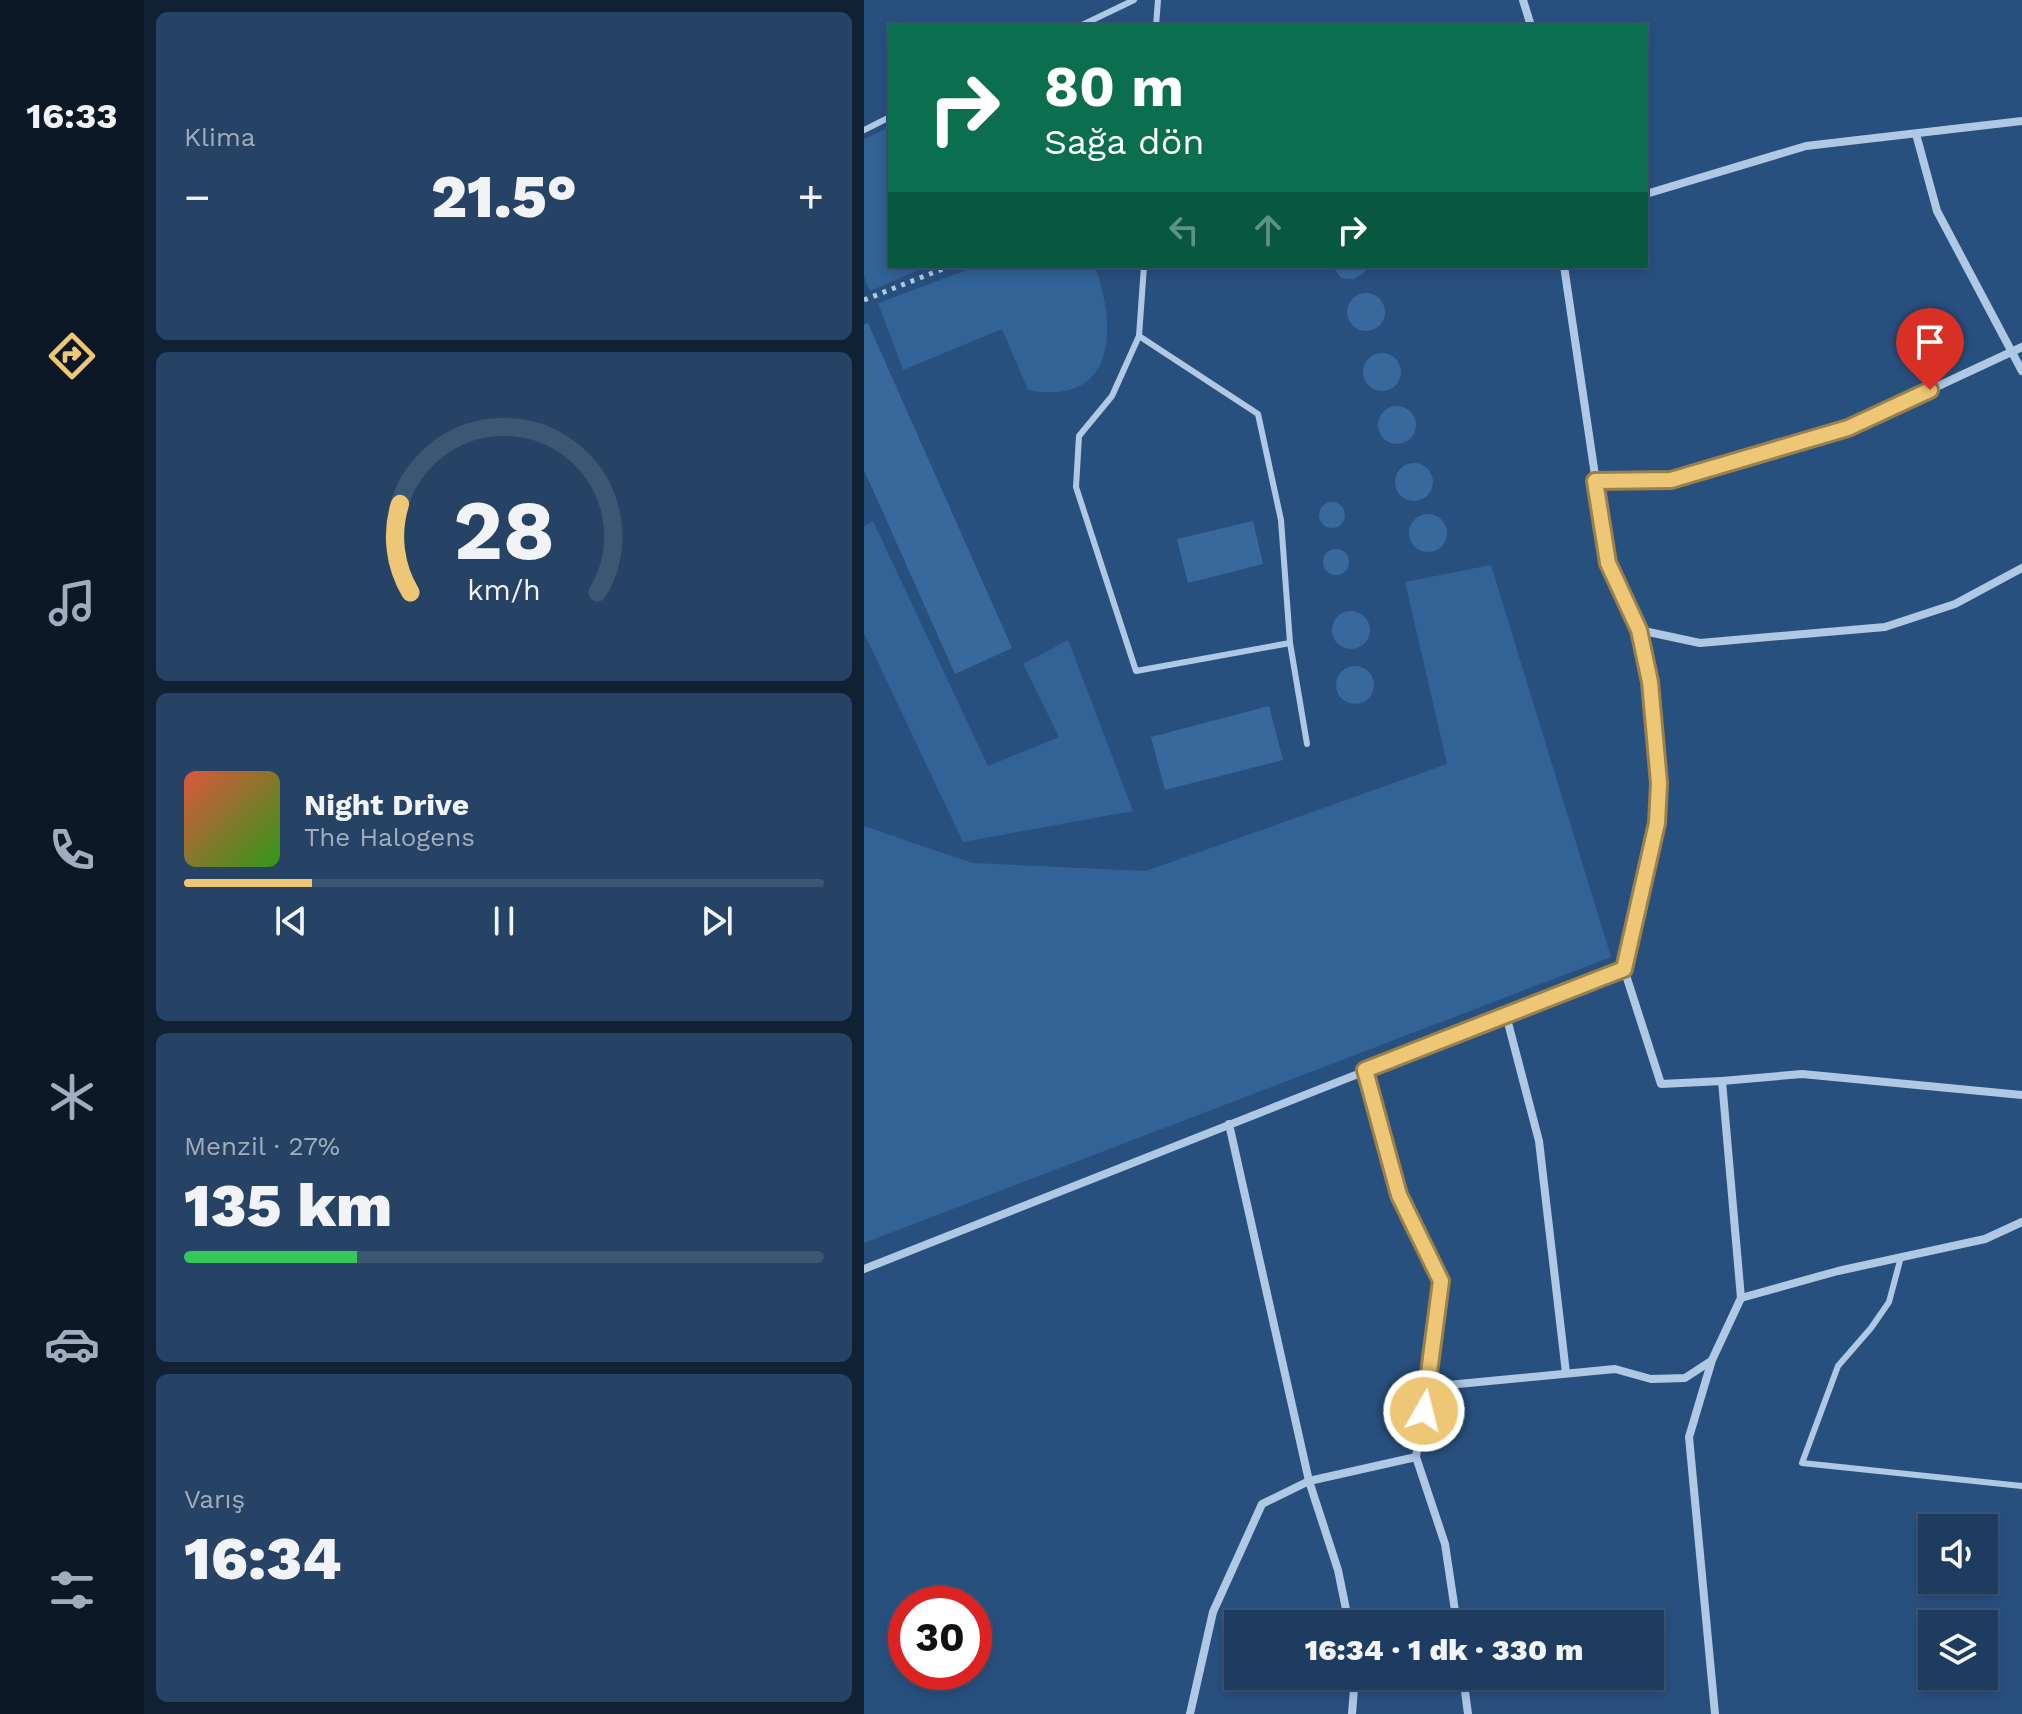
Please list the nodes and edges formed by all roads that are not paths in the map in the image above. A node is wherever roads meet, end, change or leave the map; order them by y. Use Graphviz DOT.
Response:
graph roads {
  1 [pos="1134,0"];
  2 [pos="1158,0"];
  3 [pos="1523,0"];
  4 [pos="1084,24"];
  5 [pos="1156,24"];
  6 [pos="1530,24"];
  7 [pos="888,118"];
  8 [pos="2022,121"];
  9 [pos="864,130"];
  10 [pos="1916,134"];
  11 [pos="1648,193"];
  12 [pos="1144,268"];
  13 [pos="1564,268"];
  14 [pos="1139,336"];
  15 [pos="2022,347"];
  16 [pos="2012,353"];
  17 [pos="2022,371"];
  18 [pos="1595,481"];
  19 [pos="2022,568"];
  20 [pos="1639,630"];
  21 [pos="1290,643"];
  22 [pos="1307,744"];
  23 [pos="1624,969"];
  24 [pos="1506,1015"];
  25 [pos="1365,1070"];
  26 [pos="1722,1081"];
  27 [pos="2022,1095"];
  28 [pos="1229,1124"];
  29 [pos="2022,1222"];
  30 [pos="1901,1257"];
  31 [pos="864,1269"];
  32 [pos="1741,1298"];
  33 [pos="1712,1360"];
  34 [pos="1566,1373"];
  35 [pos="1427,1387"];
  36 [pos="1416,1457"];
  37 [pos="1309,1481"];
  38 [pos="2022,1486"];
  39 [pos="1346,1610"];
  40 [pos="1455,1610"];
  41 [pos="1354,1690"];
  42 [pos="1465,1690"];
  43 [pos="1190,1714"];
  44 [pos="1352,1714"];
  45 [pos="1468,1714"];
  46 [pos="1715,1714"];
  1 -- 4 [label="lane"];
  2 -- 5 [label="lane"];
  3 -- 6 [label="street"];
  7 -- 9 [label="lane"];
  8 -- 10 [label="street"];
  10 -- 11 [label="street"];
  10 -- 16 [label="street"];
  12 -- 14 [label="lane"];
  13 -- 18 [label="street"];
  14 -- 21 [label="lane"];
  14 -- 21 [label="lane"];
  15 -- 16 [label="street"];
  16 -- 17 [label="street"];
  16 -- 18 [label="street"];
  18 -- 20 [label="street"];
  19 -- 20 [label="street"];
  20 -- 23 [label="street"];
  21 -- 22 [label="lane"];
  23 -- 24 [label="street"];
  23 -- 26 [label="street"];
  24 -- 25 [label="street"];
  24 -- 34 [label="street"];
  25 -- 28 [label="street"];
  25 -- 35 [label="street"];
  26 -- 27 [label="street"];
  26 -- 32 [label="street"];
  28 -- 31 [label="street"];
  28 -- 37 [label="street"];
  29 -- 30 [label="street"];
  30 -- 32 [label="street"];
  30 -- 38 [label="lane"];
  32 -- 33 [label="street"];
  33 -- 34 [label="street"];
  33 -- 46 [label="street"];
  34 -- 35 [label="street"];
  35 -- 36 [label="street"];
  36 -- 37 [label="street"];
  36 -- 40 [label="street"];
  37 -- 39 [label="street"];
  37 -- 43 [label="street"];
  41 -- 44 [label="street"];
  42 -- 45 [label="street"];
}
